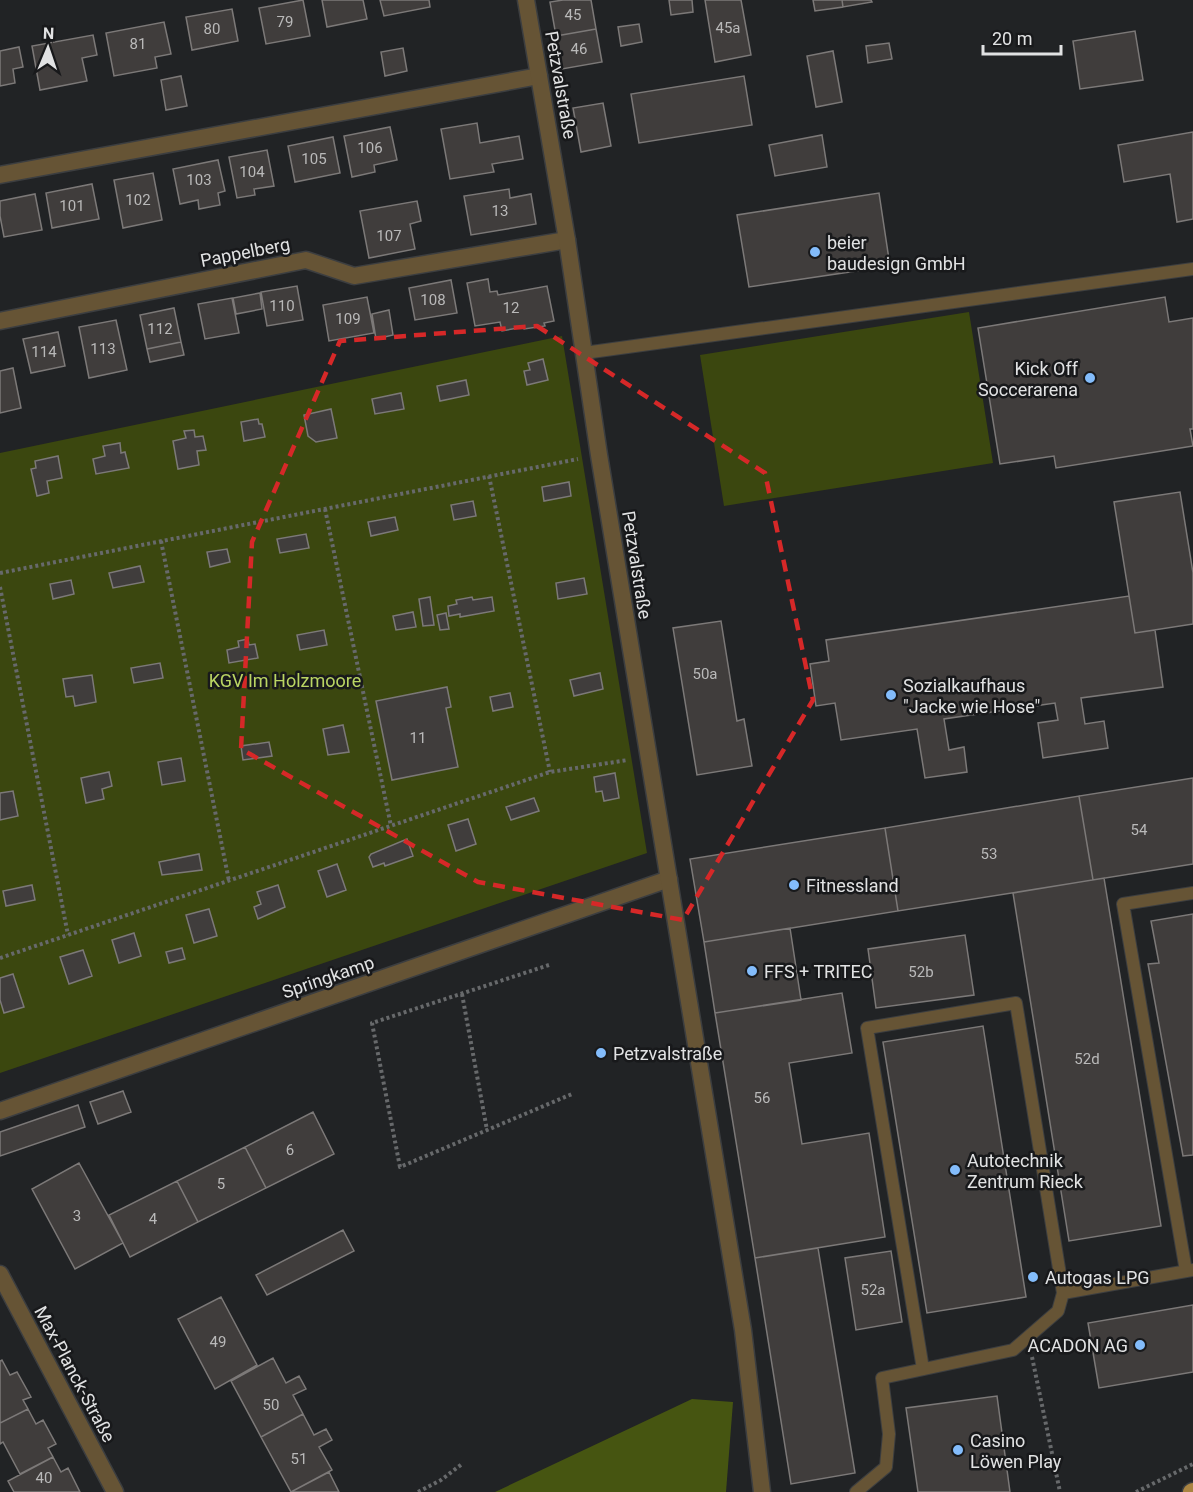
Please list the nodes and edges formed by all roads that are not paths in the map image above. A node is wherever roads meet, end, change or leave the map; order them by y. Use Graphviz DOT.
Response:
graph roads {
  1 [pos="526,0"];
  2 [pos="539,76"];
  3 [pos="0,175"];
  4 [pos="567,240"];
  5 [pos="1193,268"];
  6 [pos="0,321"];
  7 [pos="584,353"];
  8 [pos="669,879"];
  9 [pos="1193,893"];
  10 [pos="0,1112"];
  11 [pos="1189,1271"];
  12 [pos="0,1274"];
  13 [pos="1063,1293"];
  14 [pos="922,1369"];
  15 [pos="115,1492"];
  16 [pos="762,1492"];
  17 [pos="856,1492"];
  1 -- 2 [label="street, Petzvalstraße"];
  2 -- 3 [label="street"];
  2 -- 4 [label="street, Petzvalstraße"];
  4 -- 6 [label="street, Pappelberg"];
  4 -- 7 [label="street, Petzvalstraße"];
  5 -- 7 [label="lane"];
  7 -- 8 [label="street, Petzvalstraße"];
  8 -- 10 [label="street, Springkamp"];
  8 -- 16 [label="street, Petzvalstraße"];
  9 -- 11 [label="lane"];
  11 -- 13 [label="lane"];
  12 -- 15 [label="street, Max-Planck-Straße"];
  13 -- 14 [label="lane"];
  13 -- 14 [label="lane"];
  14 -- 17 [label="lane"];
}
